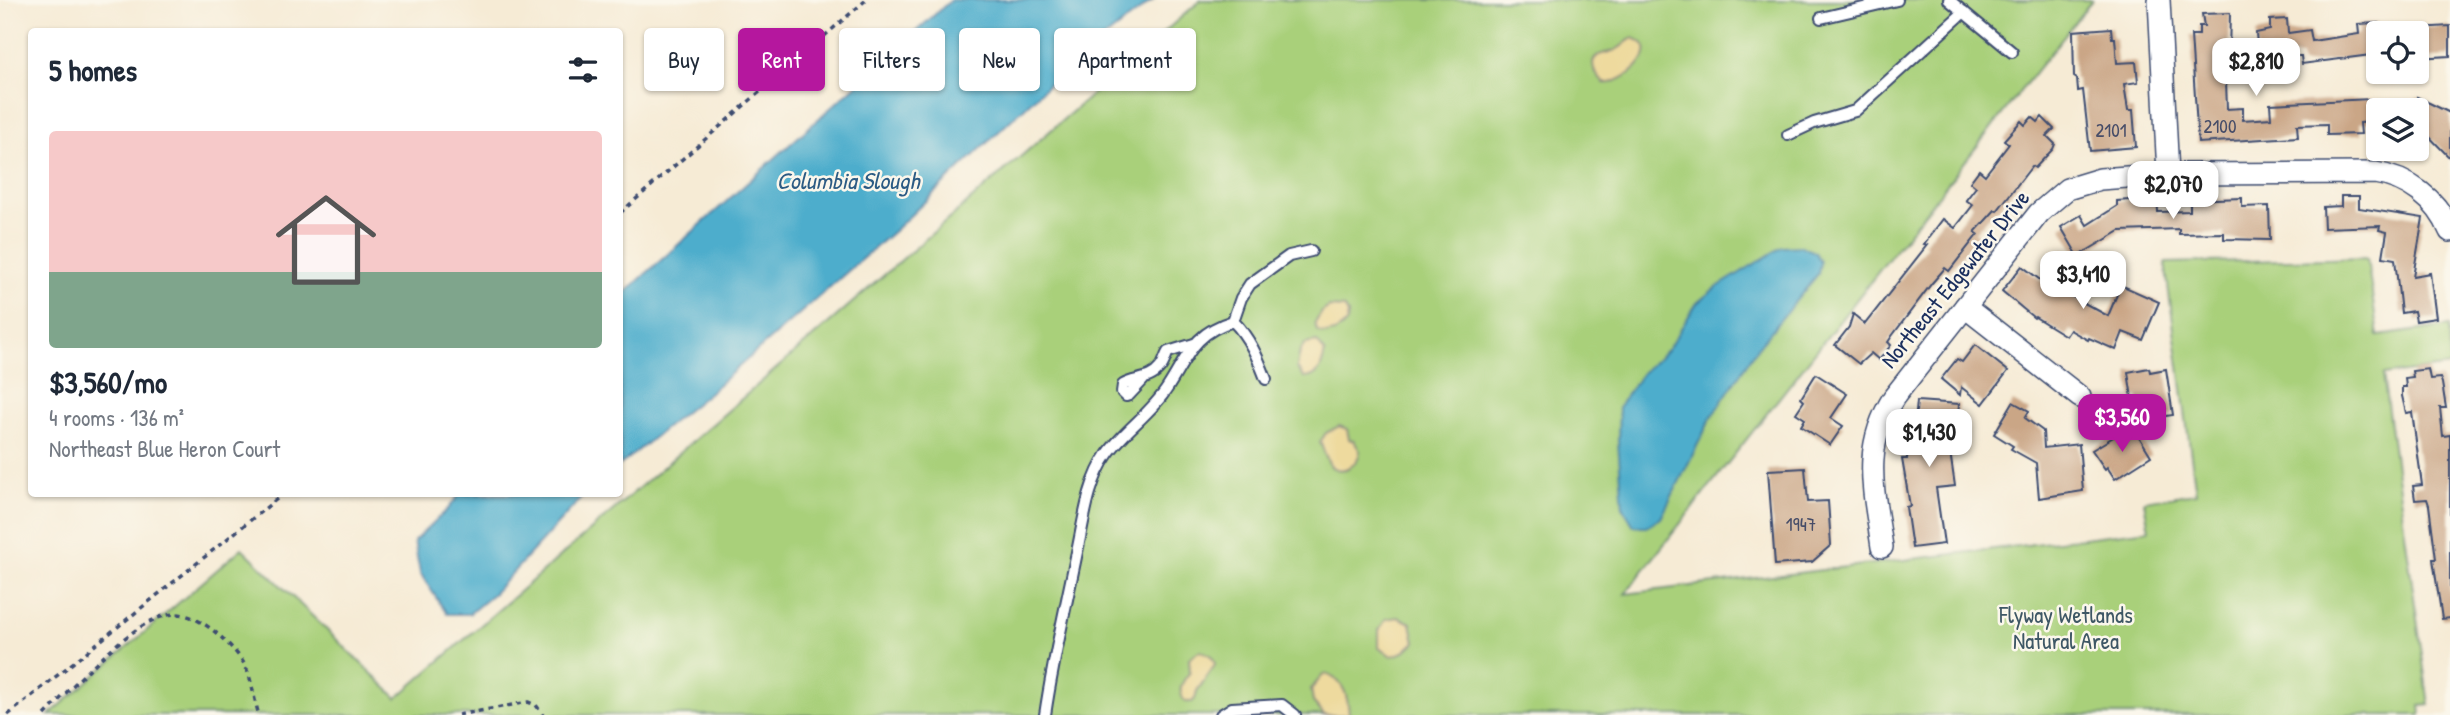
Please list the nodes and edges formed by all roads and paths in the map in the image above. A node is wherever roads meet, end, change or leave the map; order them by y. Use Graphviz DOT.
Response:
graph roads {
  1 [pos="866,0"];
  2 [pos="1897,0"];
  3 [pos="1949,0"];
  4 [pos="2159,0"];
  5 [pos="1964,12"];
  6 [pos="1821,18"];
  7 [pos="2012,52"];
  8 [pos="1788,135"];
  9 [pos="2168,174"];
  10 [pos="623,210"];
  11 [pos="2450,231"];
  12 [pos="1311,251"];
  13 [pos="1965,307"];
  14 [pos="1233,321"];
  15 [pos="1196,343"];
  16 [pos="1266,379"];
  17 [pos="1143,380"];
  18 [pos="2080,397"];
  19 [pos="279,497"];
  20 [pos="1882,547"];
  21 [pos="8,715"];
  22 [pos="45,715"];
  23 [pos="259,715"];
  24 [pos="458,715"];
  25 [pos="543,715"];
  26 [pos="1045,715"];
  27 [pos="1221,715"];
  28 [pos="1295,715"];
  1 -- 10 [label="path"];
  2 -- 6 [label="lane"];
  3 -- 5 [label="lane"];
  4 -- 9 [label="street"];
  5 -- 7 [label="lane"];
  5 -- 8 [label="lane"];
  9 -- 11 [label="street, Northeast Edgewater Drive"];
  9 -- 13 [label="street, Northeast Edgewater Drive"];
  12 -- 14 [label="lane"];
  13 -- 18 [label="street"];
  13 -- 20 [label="street, Northeast Edgewater Drive"];
  14 -- 15 [label="lane"];
  14 -- 16 [label="lane"];
  15 -- 17 [label="lane"];
  15 -- 26 [label="lane"];
  19 -- 21 [label="path"];
  22 -- 23 [label="path"];
  24 -- 25 [label="path"];
  27 -- 28 [label="lane"];
}
